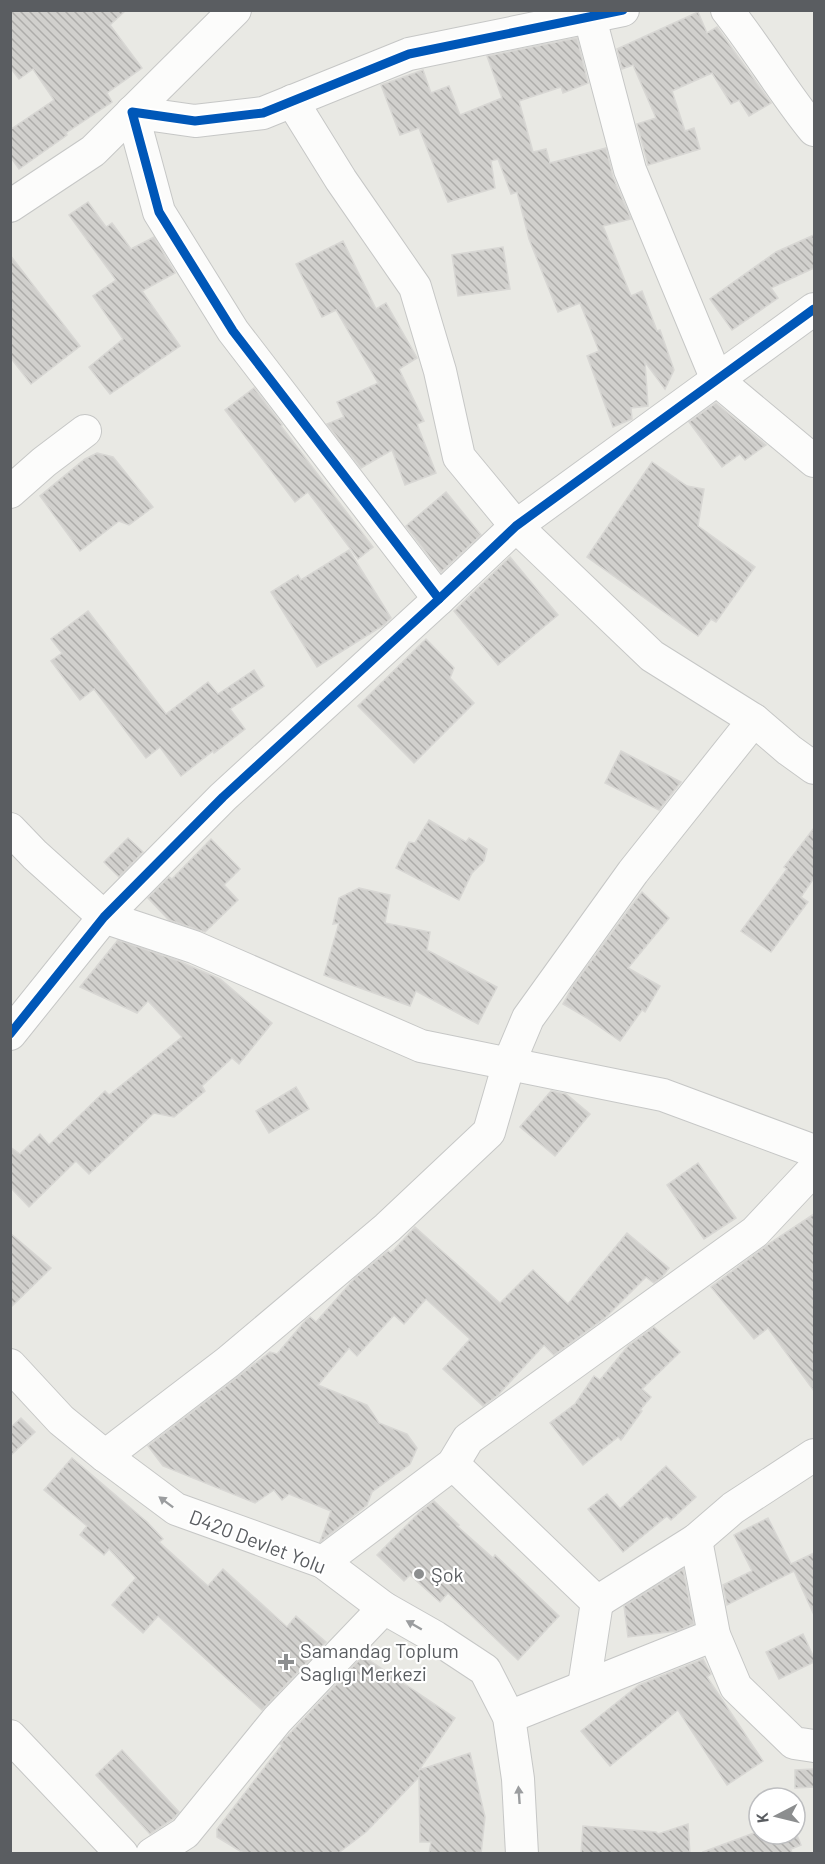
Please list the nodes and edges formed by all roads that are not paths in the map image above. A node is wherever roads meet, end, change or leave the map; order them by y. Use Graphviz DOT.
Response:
graph roads {
  1 [pos="235,10"];
  2 [pos="623,10"];
  3 [pos="727,10"];
  4 [pos="590,18"];
  5 [pos="292,101"];
  6 [pos="132,112"];
  7 [pos="814,130"];
  8 [pos="10,206"];
  9 [pos="814,309"];
  10 [pos="717,380"];
  11 [pos="85,431"];
  12 [pos="814,461"];
  13 [pos="10,492"];
  14 [pos="516,526"];
  15 [pos="439,599"];
  16 [pos="754,720"];
  17 [pos="814,768"];
  18 [pos="10,829"];
  19 [pos="104,917"];
  20 [pos="10,1034"];
  21 [pos="509,1063"];
  22 [pos="814,1151"];
  23 [pos="814,1169"];
  24 [pos="14,1377"];
  25 [pos="814,1455"];
  26 [pos="105,1456"];
  27 [pos="453,1464"];
  28 [pos="696,1540"];
  29 [pos="323,1562"];
  30 [pos="597,1602"];
  31 [pos="384,1608"];
  32 [pos="714,1635"];
  33 [pos="584,1686"];
  34 [pos="509,1717"];
  35 [pos="10,1736"];
  36 [pos="814,1746"];
  37 [pos="122,1854"];
  38 [pos="152,1854"];
  39 [pos="522,1854"];
  1 -- 6 [label="street"];
  2 -- 4 [label="street"];
  3 -- 7 [label="street"];
  4 -- 5 [label="street"];
  4 -- 10 [label="street"];
  5 -- 6 [label="street"];
  5 -- 14 [label="street"];
  6 -- 8 [label="street"];
  6 -- 15 [label="street"];
  9 -- 10 [label="street"];
  10 -- 12 [label="street"];
  10 -- 14 [label="street"];
  11 -- 13 [label="street"];
  14 -- 15 [label="street"];
  14 -- 16 [label="street"];
  15 -- 19 [label="street"];
  16 -- 17 [label="street"];
  16 -- 21 [label="street"];
  18 -- 19 [label="street"];
  19 -- 20 [label="street"];
  19 -- 21 [label="street"];
  21 -- 22 [label="street"];
  21 -- 26 [label="street"];
  23 -- 27 [label="street"];
  24 -- 26 [label="street, D420 Devlet Yolu"];
  25 -- 28 [label="street"];
  29 -- 26 [label="street, D420 Devlet Yolu, one-way"];
  27 -- 29 [label="street"];
  27 -- 30 [label="street"];
  28 -- 30 [label="street"];
  28 -- 32 [label="street"];
  29 -- 31 [label="street, D420 Devlet Yolu"];
  30 -- 33 [label="street"];
  34 -- 31 [label="street, D420 Devlet Yolu, one-way"];
  31 -- 38 [label="street"];
  32 -- 33 [label="street"];
  32 -- 36 [label="street"];
  33 -- 34 [label="street"];
  39 -- 34 [label="street, D420 Devlet Yolu, one-way"];
  35 -- 37 [label="street"];
}
